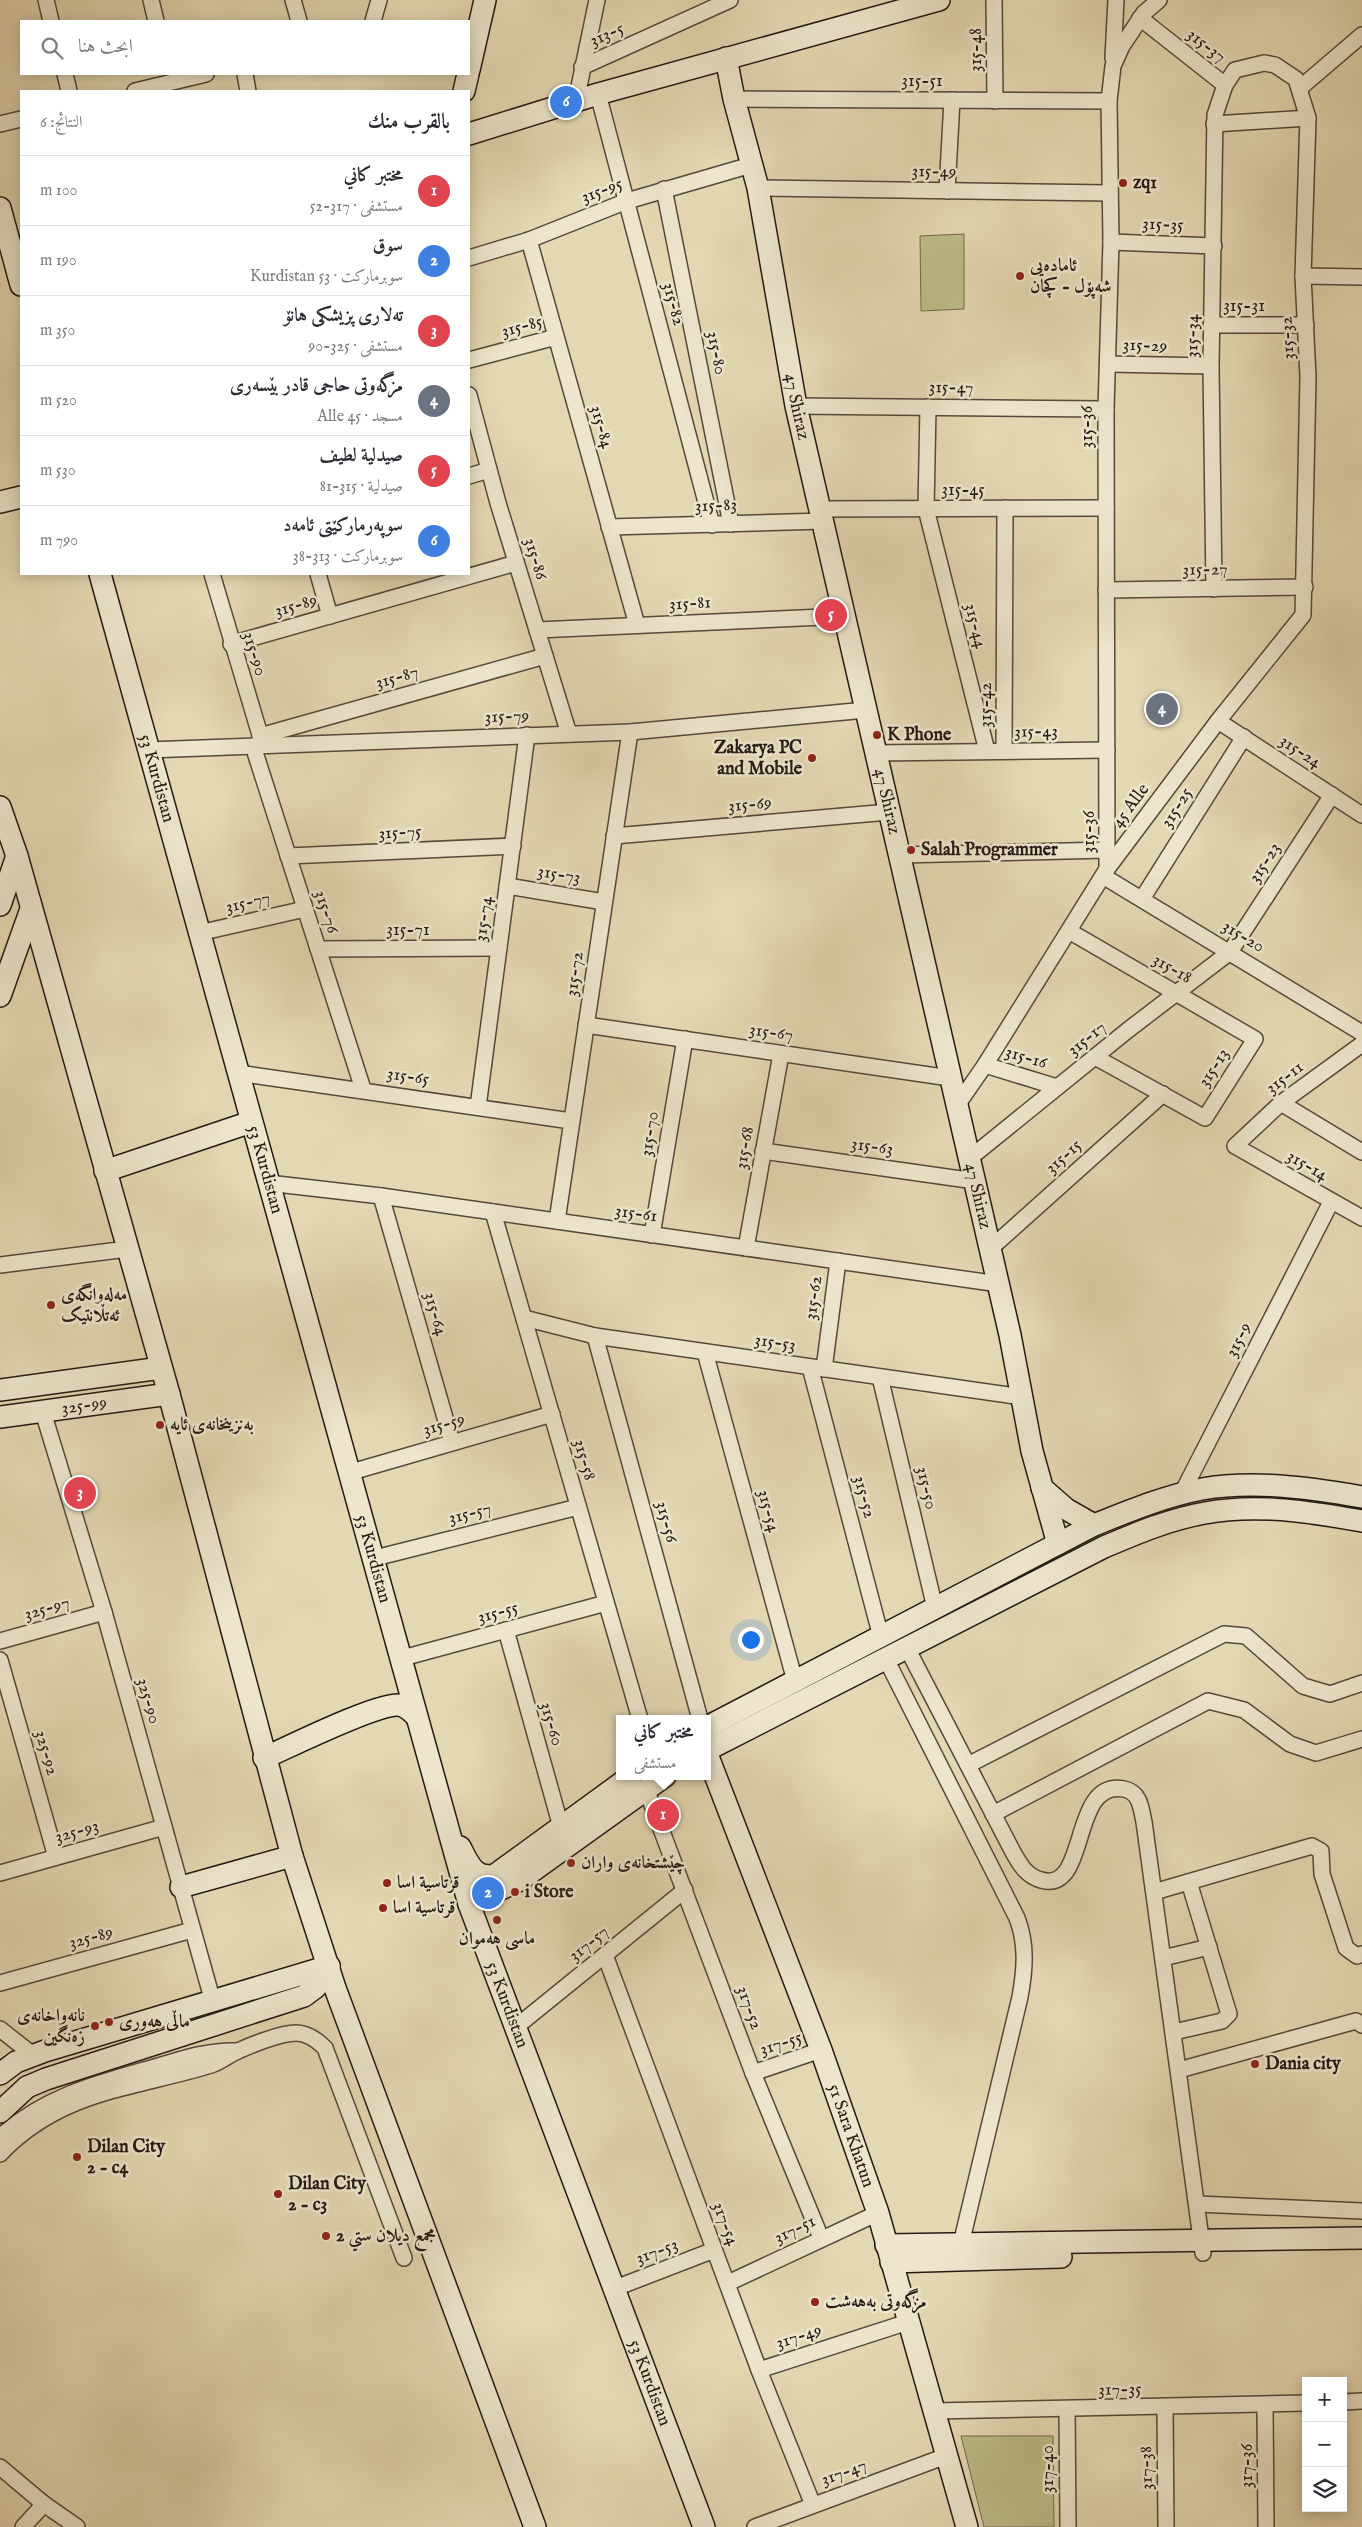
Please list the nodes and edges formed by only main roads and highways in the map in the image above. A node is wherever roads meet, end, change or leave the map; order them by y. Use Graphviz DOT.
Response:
graph roads {
  1 [pos="485,0"];
  2 [pos="939,0"];
  3 [pos="726,58"];
  4 [pos="470,64"];
  5 [pos="467,75"];
  6 [pos="464,90"];
  7 [pos="470,134"];
  8 [pos="0,208"];
  9 [pos="15,239"];
  10 [pos="20,278"];
  11 [pos="20,497"];
  12 [pos="0,502"];
  13 [pos="103,575"];
  14 [pos="0,807"];
  15 [pos="17,856"];
  16 [pos="0,905"];
  17 [pos="31,909"];
  18 [pos="0,996"];
  19 [pos="251,1122"];
  20 [pos="105,1171"];
  21 [pos="161,1368"];
  22 [pos="133,1372"];
  23 [pos="0,1390"];
  24 [pos="169,1394"];
  25 [pos="137,1399"];
  26 [pos="0,1417"];
  27 [pos="1042,1488"];
  28 [pos="1357,1492"];
  29 [pos="1362,1521"];
  30 [pos="1094,1525"];
  31 [pos="1058,1544"];
  32 [pos="991,1579"];
  33 [pos="1001,1600"];
  34 [pos="415,1715"];
  35 [pos="711,1725"];
  36 [pos="711,1750"];
  37 [pos="264,1758"];
  38 [pos="711,1762"];
  39 [pos="638,1783"];
  40 [pos="447,1832"];
  41 [pos="292,1856"];
  42 [pos="516,1872"];
  43 [pos="181,1887"];
  44 [pos="469,1904"];
  45 [pos="329,1966"];
  46 [pos="0,2074"];
  47 [pos="0,2112"];
  48 [pos="1362,2238"];
  49 [pos="1202,2247"];
  50 [pos="1362,2251"];
  51 [pos="889,2253"];
  52 [pos="535,2527"];
  53 [pos="704,2527"];
  54 [pos="967,2527"];
  1 -- 4 [label="main road"];
  2 -- 3 [label="main road"];
  3 -- 7 [label="main road"];
  3 -- 27 [label="main road, 47 Shiraz"];
  5 -- 6 [label="main road"];
  8 -- 9 [label="main road"];
  9 -- 10 [label="main road"];
  11 -- 12 [label="main road"];
  13 -- 19 [label="main road, 53 Kurdistan"];
  14 -- 15 [label="main road"];
  15 -- 16 [label="main road"];
  15 -- 17 [label="main road"];
  17 -- 18 [label="main road"];
  17 -- 20 [label="main road"];
  19 -- 20 [label="main road"];
  19 -- 34 [label="main road, 53 Kurdistan"];
  20 -- 21 [label="main road"];
  21 -- 22 [label="main road"];
  21 -- 24 [label="main road"];
  22 -- 23 [label="main road"];
  22 -- 25 [label="main road"];
  24 -- 25 [label="main road, 325-99"];
  24 -- 37 [label="main road"];
  25 -- 26 [label="main road, 325-99"];
  27 -- 30 [label="main road"];
  27 -- 31 [label="main road, 47 Shiraz"];
  28 -- 30 [label="main road"];
  29 -- 33 [label="main road"];
  30 -- 31 [label="main road"];
  31 -- 32 [label="main road"];
  32 -- 33 [label="main road"];
  32 -- 35 [label="main road"];
  33 -- 36 [label="main road"];
  34 -- 37 [label="main road"];
  34 -- 40 [label="main road, 53 Kurdistan"];
  37 -- 41 [label="main road"];
  38 -- 51 [label="main road, 51 Sara Khatun"];
  39 -- 42 [label="main road"];
  39 -- 42 [label="main road"];
  40 -- 42 [label="main road"];
  40 -- 44 [label="main road, 53 Kurdistan"];
  41 -- 43 [label="main road"];
  41 -- 45 [label="main road"];
  42 -- 44 [label="main road"];
  44 -- 53 [label="main road, 53 Kurdistan"];
  45 -- 46 [label="main road"];
  45 -- 47 [label="main road"];
  45 -- 52 [label="main road"];
  48 -- 49 [label="main road"];
  49 -- 50 [label="main road"];
  49 -- 51 [label="main road"];
  49 -- 51 [label="main road"];
  51 -- 54 [label="main road, 51 Sara Khatun"];
}
